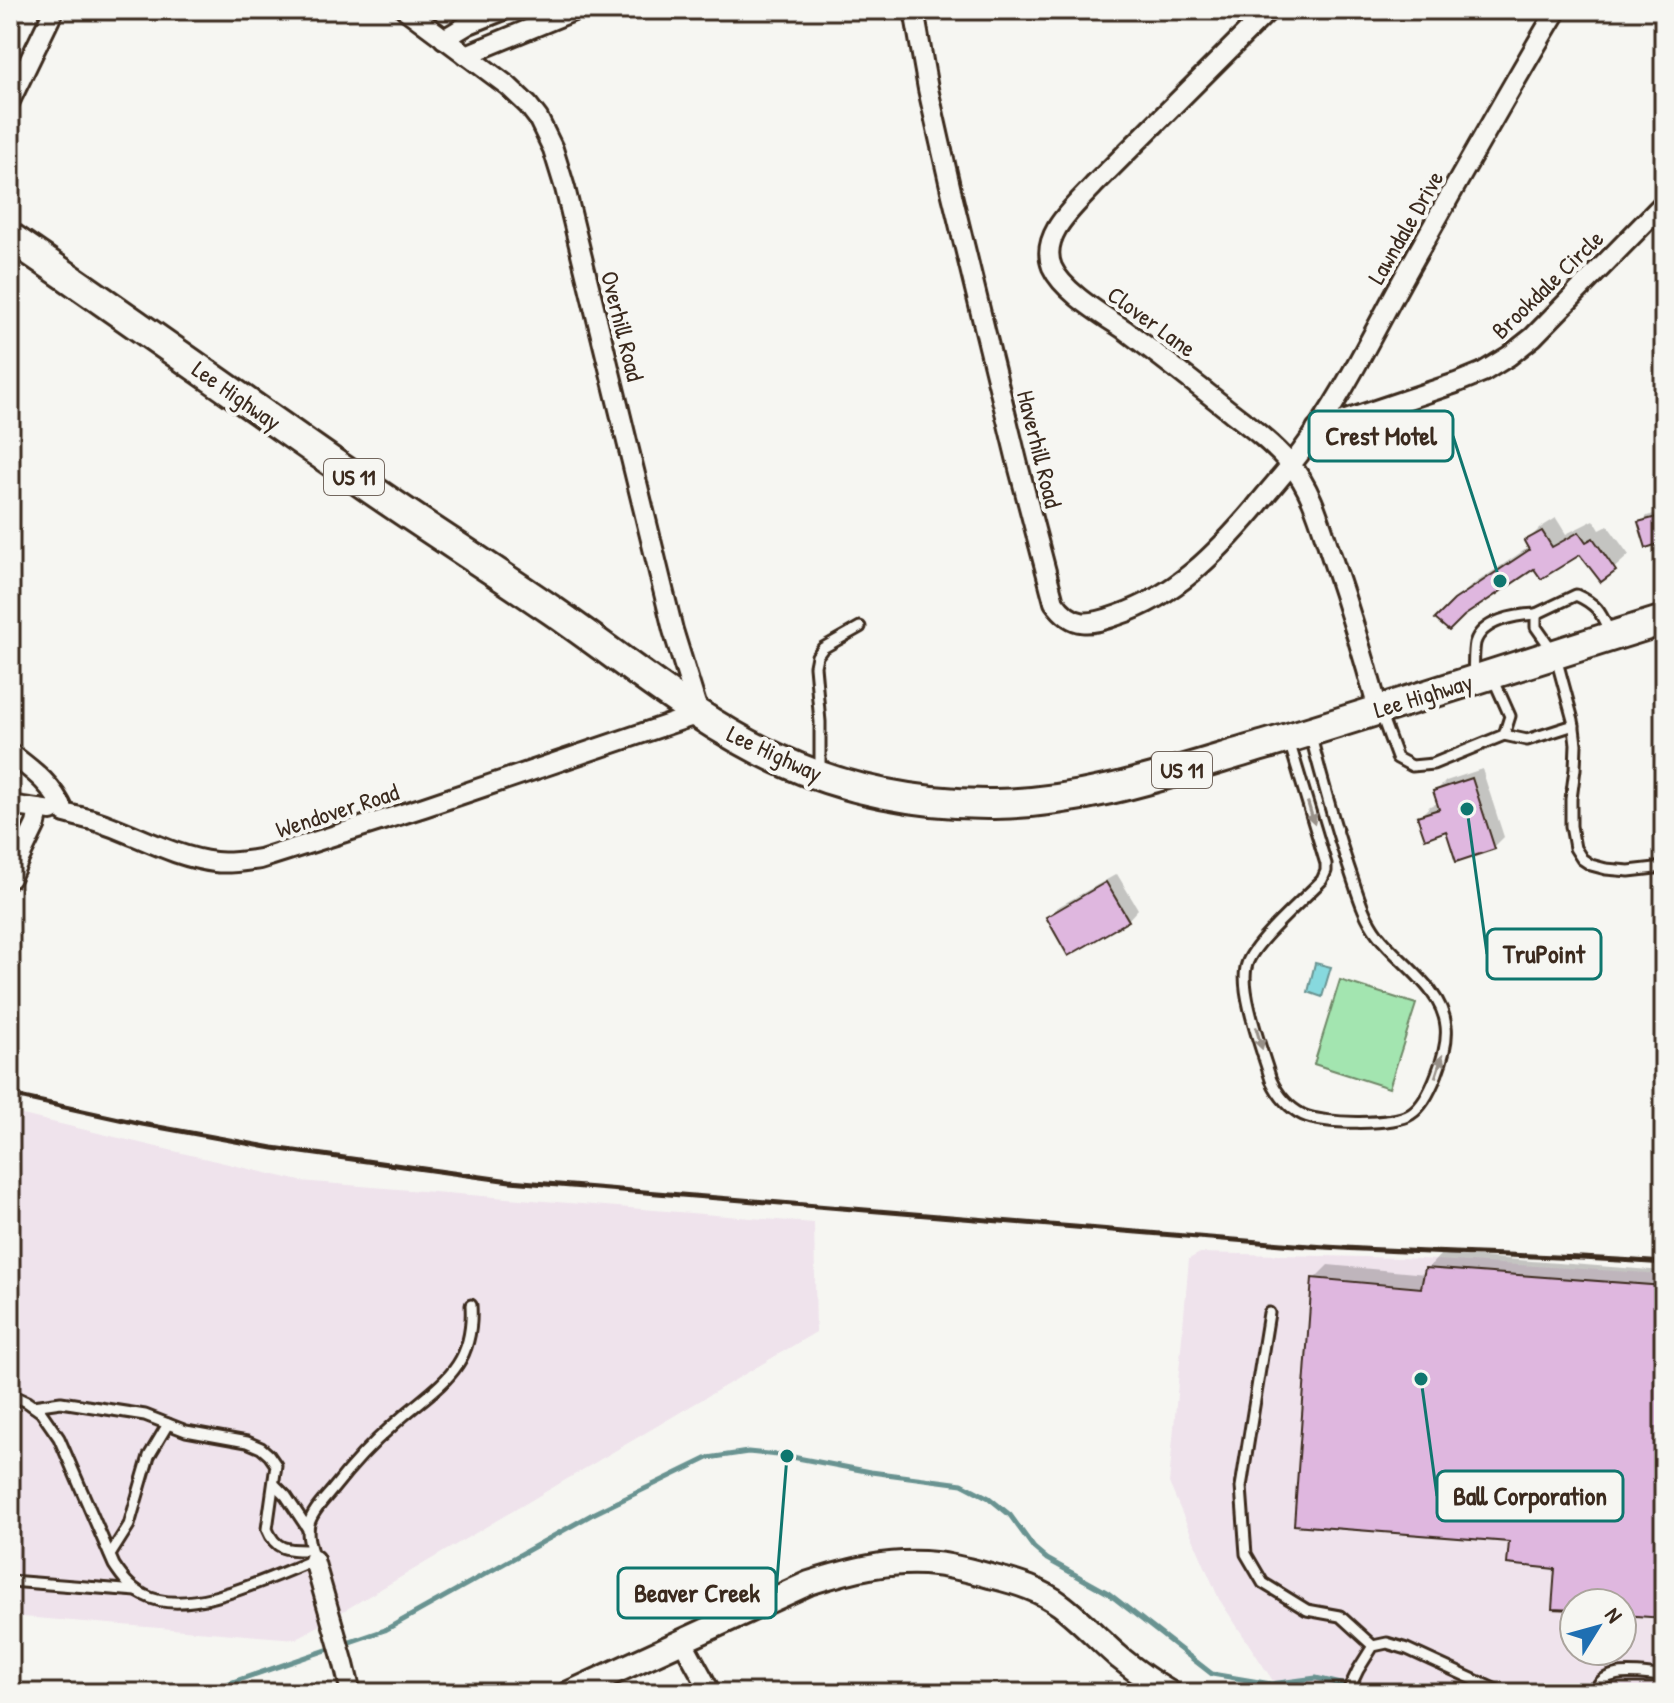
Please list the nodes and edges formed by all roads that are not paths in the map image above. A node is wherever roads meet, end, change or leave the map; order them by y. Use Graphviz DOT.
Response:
graph roads {
  1 [pos="54,10"];
  2 [pos="406,10"];
  3 [pos="504,10"];
  4 [pos="576,10"];
  5 [pos="914,10"];
  6 [pos="1269,10"];
  7 [pos="1557,10"];
  8 [pos="444,39"];
  9 [pos="466,55"];
  10 [pos="10,101"];
  11 [pos="1664,203"];
  12 [pos="10,237"];
  13 [pos="1316,430"];
  14 [pos="1291,465"];
  15 [pos="1536,614"];
  16 [pos="1664,620"];
  17 [pos="860,627"];
  18 [pos="1611,636"];
  19 [pos="1555,654"];
  20 [pos="1482,676"];
  21 [pos="1378,709"];
  22 [pos="699,714"];
  23 [pos="1574,725"];
  24 [pos="1298,734"];
  25 [pos="1504,735"];
  26 [pos="10,753"];
  27 [pos="820,776"];
  28 [pos="10,805"];
  29 [pos="39,809"];
  30 [pos="65,813"];
  31 [pos="1664,867"];
  32 [pos="10,878"];
  33 [pos="471,1305"];
  34 [pos="1269,1313"];
  35 [pos="10,1394"];
  36 [pos="33,1406"];
  37 [pos="168,1424"];
  38 [pos="274,1484"];
  39 [pos="309,1530"];
  40 [pos="110,1555"];
  41 [pos="313,1555"];
  42 [pos="10,1581"];
  43 [pos="137,1591"];
  44 [pos="682,1640"];
  45 [pos="1373,1646"];
  46 [pos="1664,1676"];
  47 [pos="351,1693"];
  48 [pos="569,1693"];
  49 [pos="711,1693"];
  50 [pos="1170,1693"];
  51 [pos="1347,1693"];
  52 [pos="1503,1693"];
  53 [pos="1594,1693"];
  1 -- 10 [label="street"];
  2 -- 8 [label="street, Overhill Road"];
  3 -- 8 [label="street"];
  4 -- 9 [label="street"];
  5 -- 14 [label="street, Haverhill Road"];
  6 -- 14 [label="street, Clover Lane"];
  7 -- 13 [label="street, Lawndale Drive"];
  8 -- 9 [label="street, Overhill Road"];
  9 -- 22 [label="street, Overhill Road"];
  11 -- 13 [label="street, Brookdale Circle"];
  12 -- 22 [label="main road, Lee Highway / US 11"];
  13 -- 14 [label="street, Lawndale Drive"];
  14 -- 21 [label="street, Clover Lane"];
  15 -- 18 [label="lane"];
  15 -- 19 [label="lane"];
  15 -- 20 [label="lane"];
  16 -- 18 [label="main road, Lee Highway / US 11"];
  17 -- 27 [label="lane"];
  18 -- 19 [label="main road, Lee Highway / US 11"];
  19 -- 20 [label="main road, Lee Highway / US 11"];
  19 -- 23 [label="lane"];
  20 -- 21 [label="main road, Lee Highway / US 11"];
  20 -- 25 [label="lane"];
  21 -- 24 [label="main road, Lee Highway / US 11"];
  21 -- 25 [label="lane"];
  22 -- 27 [label="main road, Lee Highway / US 11"];
  22 -- 30 [label="street, Wendover Road"];
  23 -- 25 [label="lane"];
  23 -- 31 [label="lane"];
  24 -- 24 [label="lane, one-way"];
  24 -- 27 [label="main road, Lee Highway / US 11"];
  26 -- 30 [label="street"];
  28 -- 29 [label="street, Wendover Road"];
  29 -- 30 [label="street, Wendover Road"];
  29 -- 32 [label="street"];
  33 -- 39 [label="lane"];
  34 -- 45 [label="lane"];
  35 -- 36 [label="lane"];
  36 -- 37 [label="lane"];
  36 -- 40 [label="lane"];
  37 -- 38 [label="lane"];
  37 -- 40 [label="lane"];
  38 -- 39 [label="lane"];
  38 -- 41 [label="lane"];
  39 -- 41 [label="lane"];
  40 -- 43 [label="lane"];
  41 -- 43 [label="lane"];
  41 -- 47 [label="street"];
  42 -- 43 [label="lane"];
  44 -- 48 [label="street"];
  44 -- 49 [label="street"];
  44 -- 50 [label="street"];
  45 -- 51 [label="lane"];
  45 -- 52 [label="lane"];
  46 -- 53 [label="lane"];
}
